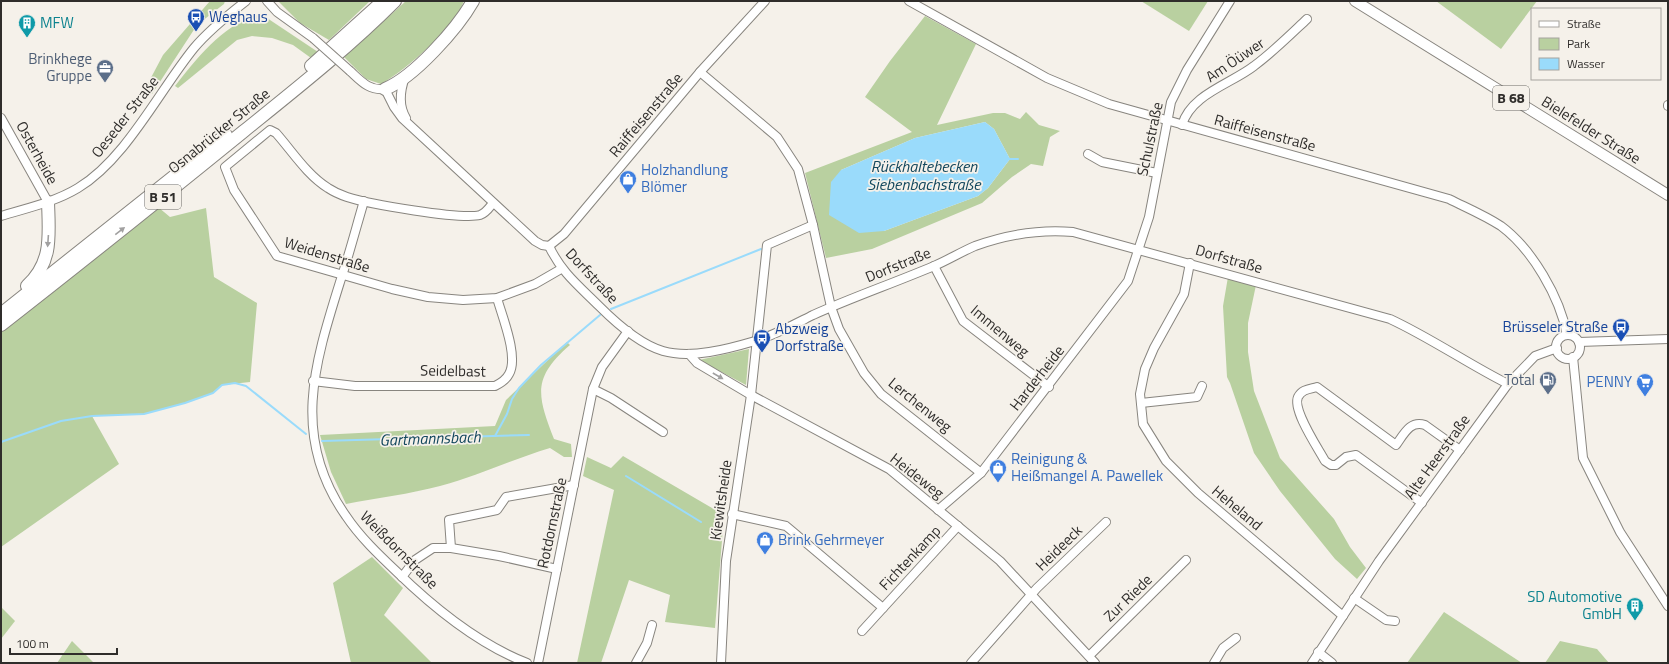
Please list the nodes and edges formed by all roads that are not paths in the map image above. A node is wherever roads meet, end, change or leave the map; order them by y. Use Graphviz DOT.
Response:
graph roads {
  1 [pos="236,1"];
  2 [pos="246,1"];
  3 [pos="267,1"];
  4 [pos="383,1"];
  5 [pos="396,1"];
  6 [pos="765,1"];
  7 [pos="909,1"];
  8 [pos="1230,1"];
  9 [pos="1355,1"];
  10 [pos="471,3"];
  11 [pos="233,11"];
  12 [pos="1307,18"];
  13 [pos="700,72"];
  14 [pos="405,77"];
  15 [pos="385,89"];
  16 [pos="1,118"];
  17 [pos="1167,120"];
  18 [pos="1182,125"];
  19 [pos="418,133"];
  20 [pos="1088,154"];
  21 [pos="1157,173"];
  22 [pos="1668,196"];
  23 [pos="364,201"];
  24 [pos="48,202"];
  25 [pos="493,203"];
  26 [pos="1,216"];
  27 [pos="813,225"];
  28 [pos="549,246"];
  29 [pos="1139,249"];
  30 [pos="1190,263"];
  31 [pos="934,266"];
  32 [pos="561,269"];
  33 [pos="343,274"];
  34 [pos="497,298"];
  35 [pos="831,307"];
  36 [pos="1,310"];
  37 [pos="1,314"];
  38 [pos="1,325"];
  39 [pos="628,331"];
  40 [pos="1567,335"];
  41 [pos="1668,340"];
  42 [pos="756,341"];
  43 [pos="1580,345"];
  44 [pos="1557,348"];
  45 [pos="689,354"];
  46 [pos="1573,357"];
  47 [pos="313,381"];
  48 [pos="1508,384"];
  49 [pos="1202,386"];
  50 [pos="1049,387"];
  51 [pos="593,390"];
  52 [pos="751,395"];
  53 [pos="1141,403"];
  54 [pos="664,432"];
  55 [pos="1460,450"];
  56 [pos="981,473"];
  57 [pos="574,485"];
  58 [pos="1422,503"];
  59 [pos="938,510"];
  60 [pos="732,514"];
  61 [pos="1106,522"];
  62 [pos="958,526"];
  63 [pos="451,548"];
  64 [pos="1186,560"];
  65 [pos="557,568"];
  66 [pos="402,577"];
  67 [pos="1033,595"];
  68 [pos="1354,598"];
  69 [pos="1668,606"];
  70 [pos="883,608"];
  71 [pos="1343,616"];
  72 [pos="1395,621"];
  73 [pos="652,625"];
  74 [pos="862,631"];
  75 [pos="1236,638"];
  76 [pos="1318,652"];
  77 [pos="1089,656"];
  78 [pos="527,663"];
  79 [pos="538,663"];
  80 [pos="636,663"];
  81 [pos="721,663"];
  82 [pos="971,663"];
  83 [pos="1095,663"];
  84 [pos="1214,663"];
  85 [pos="1312,663"];
  86 [pos="1332,663"];
  1 -- 11 [label="street"];
  2 -- 11 [label="street, Oeseder Straße"];
  3 -- 15 [label="street, bridge"];
  4 -- 37 [label="highway, Osnabrücker Straße / B 51"];
  38 -- 5 [label="highway, Osnabrücker Straße / B 51, one-way"];
  6 -- 13 [label="street, Raiffeisenstraße"];
  7 -- 17 [label="street, Raiffeisenstraße"];
  8 -- 17 [label="street, Schulstraße"];
  9 -- 22 [label="main road, Bielefelder Straße / B 68"];
  10 -- 14 [label="highway"];
  11 -- 24 [label="street, Oeseder Straße"];
  12 -- 18 [label="street, Am Öüwer"];
  13 -- 27 [label="street, Lerchenweg"];
  13 -- 28 [label="street, Raiffeisenstraße"];
  14 -- 15 [label="highway"];
  14 -- 19 [label="street"];
  15 -- 19 [label="street, Dorfstraße"];
  16 -- 24 [label="street, Osterheide"];
  17 -- 18 [label="street, Raiffeisenstraße"];
  17 -- 21 [label="street, Schulstraße"];
  18 -- 40 [label="street, Raiffeisenstraße"];
  19 -- 25 [label="street, Dorfstraße"];
  20 -- 21 [label="street"];
  21 -- 29 [label="street, Schulstraße"];
  23 -- 25 [label="street, Weidenstraße"];
  23 -- 33 [label="street, Weißdornstraße"];
  23 -- 33 [label="street, Weidenstraße"];
  24 -- 26 [label="street, Oeseder Straße"];
  24 -- 36 [label="highway, one-way"];
  25 -- 28 [label="street, Dorfstraße"];
  27 -- 35 [label="street, Lerchenweg"];
  27 -- 42 [label="street, Kiewitsheide"];
  28 -- 32 [label="street, Dorfstraße"];
  29 -- 30 [label="street, Dorfstraße"];
  29 -- 31 [label="street, Dorfstraße"];
  29 -- 50 [label="street, Harderheide"];
  30 -- 48 [label="street, Dorfstraße"];
  30 -- 53 [label="street, Heheland"];
  31 -- 35 [label="street, Dorfstraße"];
  31 -- 50 [label="street, Immenweg"];
  32 -- 34 [label="street, Weidenstraße"];
  32 -- 39 [label="street, Dorfstraße"];
  33 -- 34 [label="street, Weidenstraße"];
  33 -- 47 [label="street, Weißdornstraße"];
  34 -- 47 [label="street, Seidelbast"];
  35 -- 42 [label="street, Dorfstraße"];
  35 -- 56 [label="street, Lerchenweg"];
  39 -- 45 [label="street, Dorfstraße"];
  39 -- 51 [label="street, Rotdornstraße"];
  40 -- 43 [label="street"];
  40 -- 44 [label="street"];
  41 -- 43 [label="street"];
  42 -- 45 [label="street, Dorfstraße"];
  42 -- 52 [label="street, Kiewitsheide"];
  43 -- 46 [label="street"];
  44 -- 46 [label="street"];
  44 -- 48 [label="street, Alte Heerstraße"];
  45 -- 52 [label="street, Heideweg, one-way"];
  46 -- 69 [label="street"];
  47 -- 66 [label="street, Weißdornstraße"];
  48 -- 55 [label="street, Alte Heerstraße"];
  49 -- 53 [label="street"];
  50 -- 56 [label="street, Harderheide"];
  51 -- 54 [label="street"];
  51 -- 57 [label="street, Rotdornstraße"];
  52 -- 59 [label="street, Heideweg"];
  52 -- 60 [label="street, Kiewitsheide"];
  53 -- 71 [label="street, Heheland"];
  55 -- 58 [label="street, Alte Heerstraße"];
  55 -- 58 [label="street"];
  56 -- 59 [label="street, Harderheide"];
  57 -- 63 [label="street"];
  57 -- 65 [label="street, Rotdornstraße"];
  58 -- 68 [label="street, Alte Heerstraße"];
  59 -- 62 [label="street, Heideweg"];
  60 -- 70 [label="street, Fichtenkamp"];
  60 -- 81 [label="street, Kiewitsheide"];
  61 -- 67 [label="street, Heideeck"];
  62 -- 67 [label="street, Heideweg"];
  62 -- 70 [label="street, Fichtenkamp"];
  63 -- 65 [label="street"];
  63 -- 66 [label="street"];
  64 -- 77 [label="street, Zur Riede"];
  65 -- 79 [label="street, Rotdornstraße"];
  66 -- 78 [label="street, Weißdornstraße"];
  67 -- 77 [label="street, Heideweg"];
  67 -- 82 [label="street, Heideeck"];
  68 -- 71 [label="street, Alte Heerstraße"];
  68 -- 72 [label="street"];
  70 -- 74 [label="street, Fichtenkamp"];
  71 -- 76 [label="street, Alte Heerstraße"];
  73 -- 80 [label="street"];
  75 -- 84 [label="street"];
  76 -- 85 [label="street, Alte Heerstraße"];
  76 -- 86 [label="street"];
  77 -- 83 [label="street, Heideweg"];
}
